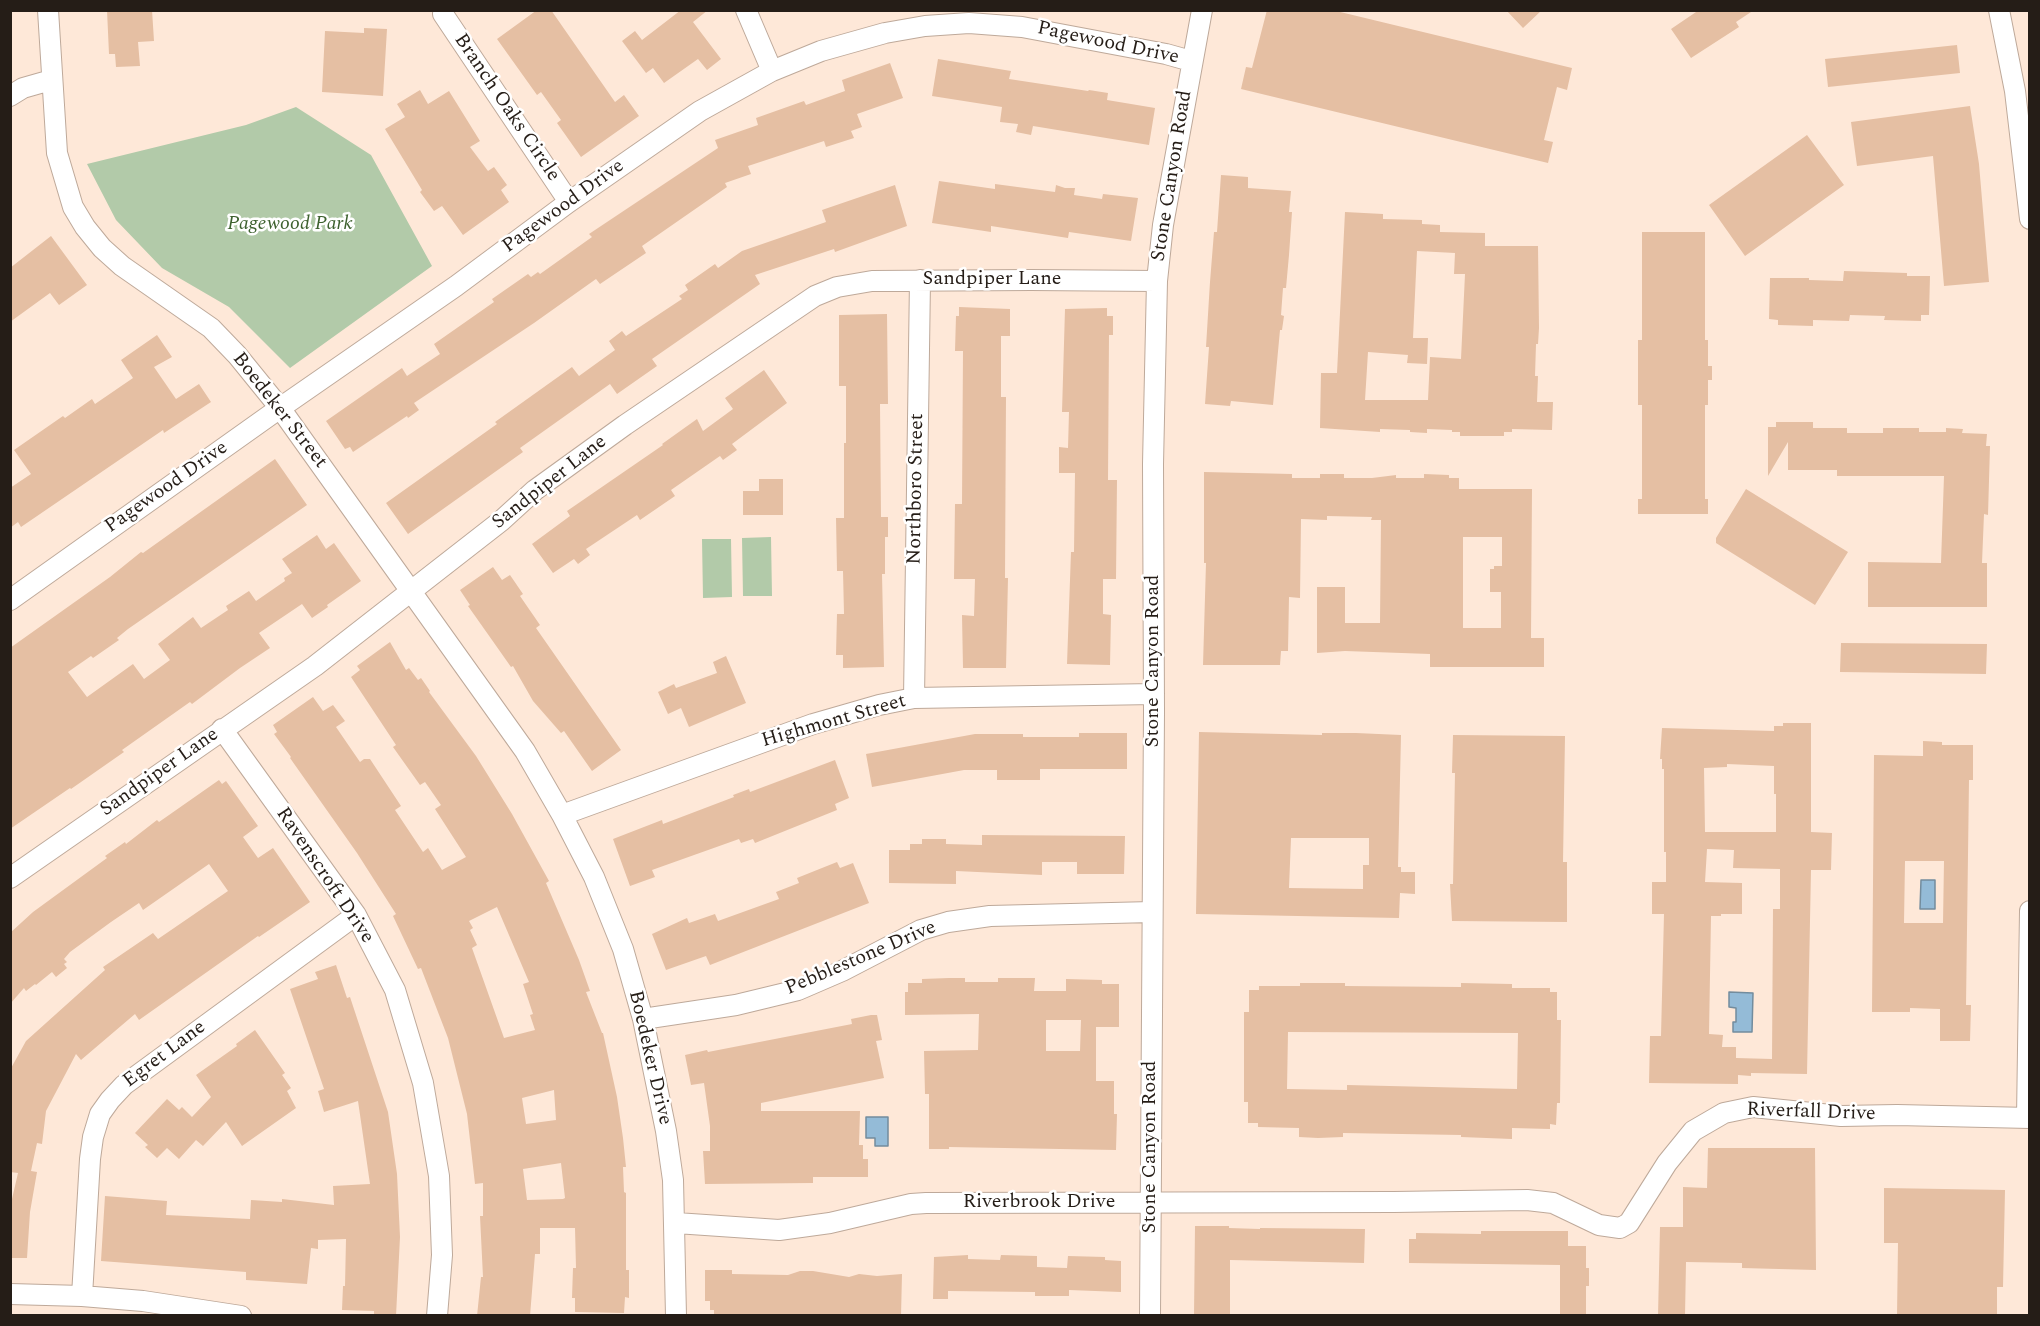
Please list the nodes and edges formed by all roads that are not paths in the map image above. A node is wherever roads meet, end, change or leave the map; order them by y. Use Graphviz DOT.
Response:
graph roads {
  1 [pos="48,10"];
  2 [pos="746,10"];
  3 [pos="1202,10"];
  4 [pos="1999,10"];
  5 [pos="443,14"];
  6 [pos="969,17"];
  7 [pos="1191,62"];
  8 [pos="772,71"];
  9 [pos="51,80"];
  10 [pos="10,96"];
  11 [pos="569,202"];
  12 [pos="2030,219"];
  13 [pos="920,280"];
  14 [pos="1157,281"];
  15 [pos="280,408"];
  16 [pos="412,591"];
  17 [pos="10,600"];
  18 [pos="1154,694"];
  19 [pos="914,698"];
  20 [pos="222,729"];
  21 [pos="562,815"];
  22 [pos="10,878"];
  23 [pos="2030,911"];
  24 [pos="1152,912"];
  25 [pos="356,915"];
  26 [pos="643,1019"];
  27 [pos="2028,1118"];
  28 [pos="1150,1203"];
  29 [pos="1583,1216"];
  30 [pos="676,1223"];
  31 [pos="10,1294"];
  32 [pos="82,1296"];
  33 [pos="241,1316"];
  34 [pos="437,1316"];
  35 [pos="676,1316"];
  36 [pos="1150,1316"];
  1 -- 9 [label="street, Boedeker Street"];
  2 -- 8 [label="street"];
  3 -- 7 [label="street, Stone Canyon Road"];
  4 -- 12 [label="street"];
  5 -- 11 [label="street, Branch Oaks Circle"];
  6 -- 7 [label="street, Pagewood Drive"];
  6 -- 8 [label="street, Pagewood Drive"];
  7 -- 14 [label="street, Stone Canyon Road"];
  8 -- 11 [label="street, Pagewood Drive"];
  9 -- 10 [label="street"];
  9 -- 15 [label="street, Boedeker Street"];
  11 -- 15 [label="street, Pagewood Drive"];
  13 -- 14 [label="street, Sandpiper Lane"];
  13 -- 16 [label="street, Sandpiper Lane"];
  13 -- 19 [label="street, Northboro Street"];
  14 -- 18 [label="street, Stone Canyon Road"];
  15 -- 16 [label="street, Boedeker Street"];
  15 -- 17 [label="street, Pagewood Drive"];
  16 -- 20 [label="street, Sandpiper Lane"];
  16 -- 21 [label="street, Boedeker Street"];
  18 -- 19 [label="street, Highmont Street"];
  18 -- 24 [label="street, Stone Canyon Road"];
  19 -- 21 [label="street, Highmont Street"];
  20 -- 22 [label="street, Sandpiper Lane"];
  20 -- 25 [label="street, Ravenscroft Drive"];
  21 -- 26 [label="street, Boedeker Drive"];
  23 -- 27 [label="street"];
  24 -- 26 [label="street, Pebblestone Drive"];
  24 -- 28 [label="street, Stone Canyon Road"];
  25 -- 32 [label="street, Egret Lane"];
  25 -- 34 [label="street, Ravenscroft Drive"];
  26 -- 30 [label="street, Boedeker Drive"];
  27 -- 29 [label="street, Riverfall Drive"];
  28 -- 29 [label="street, Riverbrook Drive"];
  28 -- 30 [label="street, Riverbrook Drive"];
  28 -- 36 [label="street, Stone Canyon Road"];
  30 -- 35 [label="street, Boedeker Drive"];
  31 -- 32 [label="street"];
  32 -- 33 [label="street"];
}
